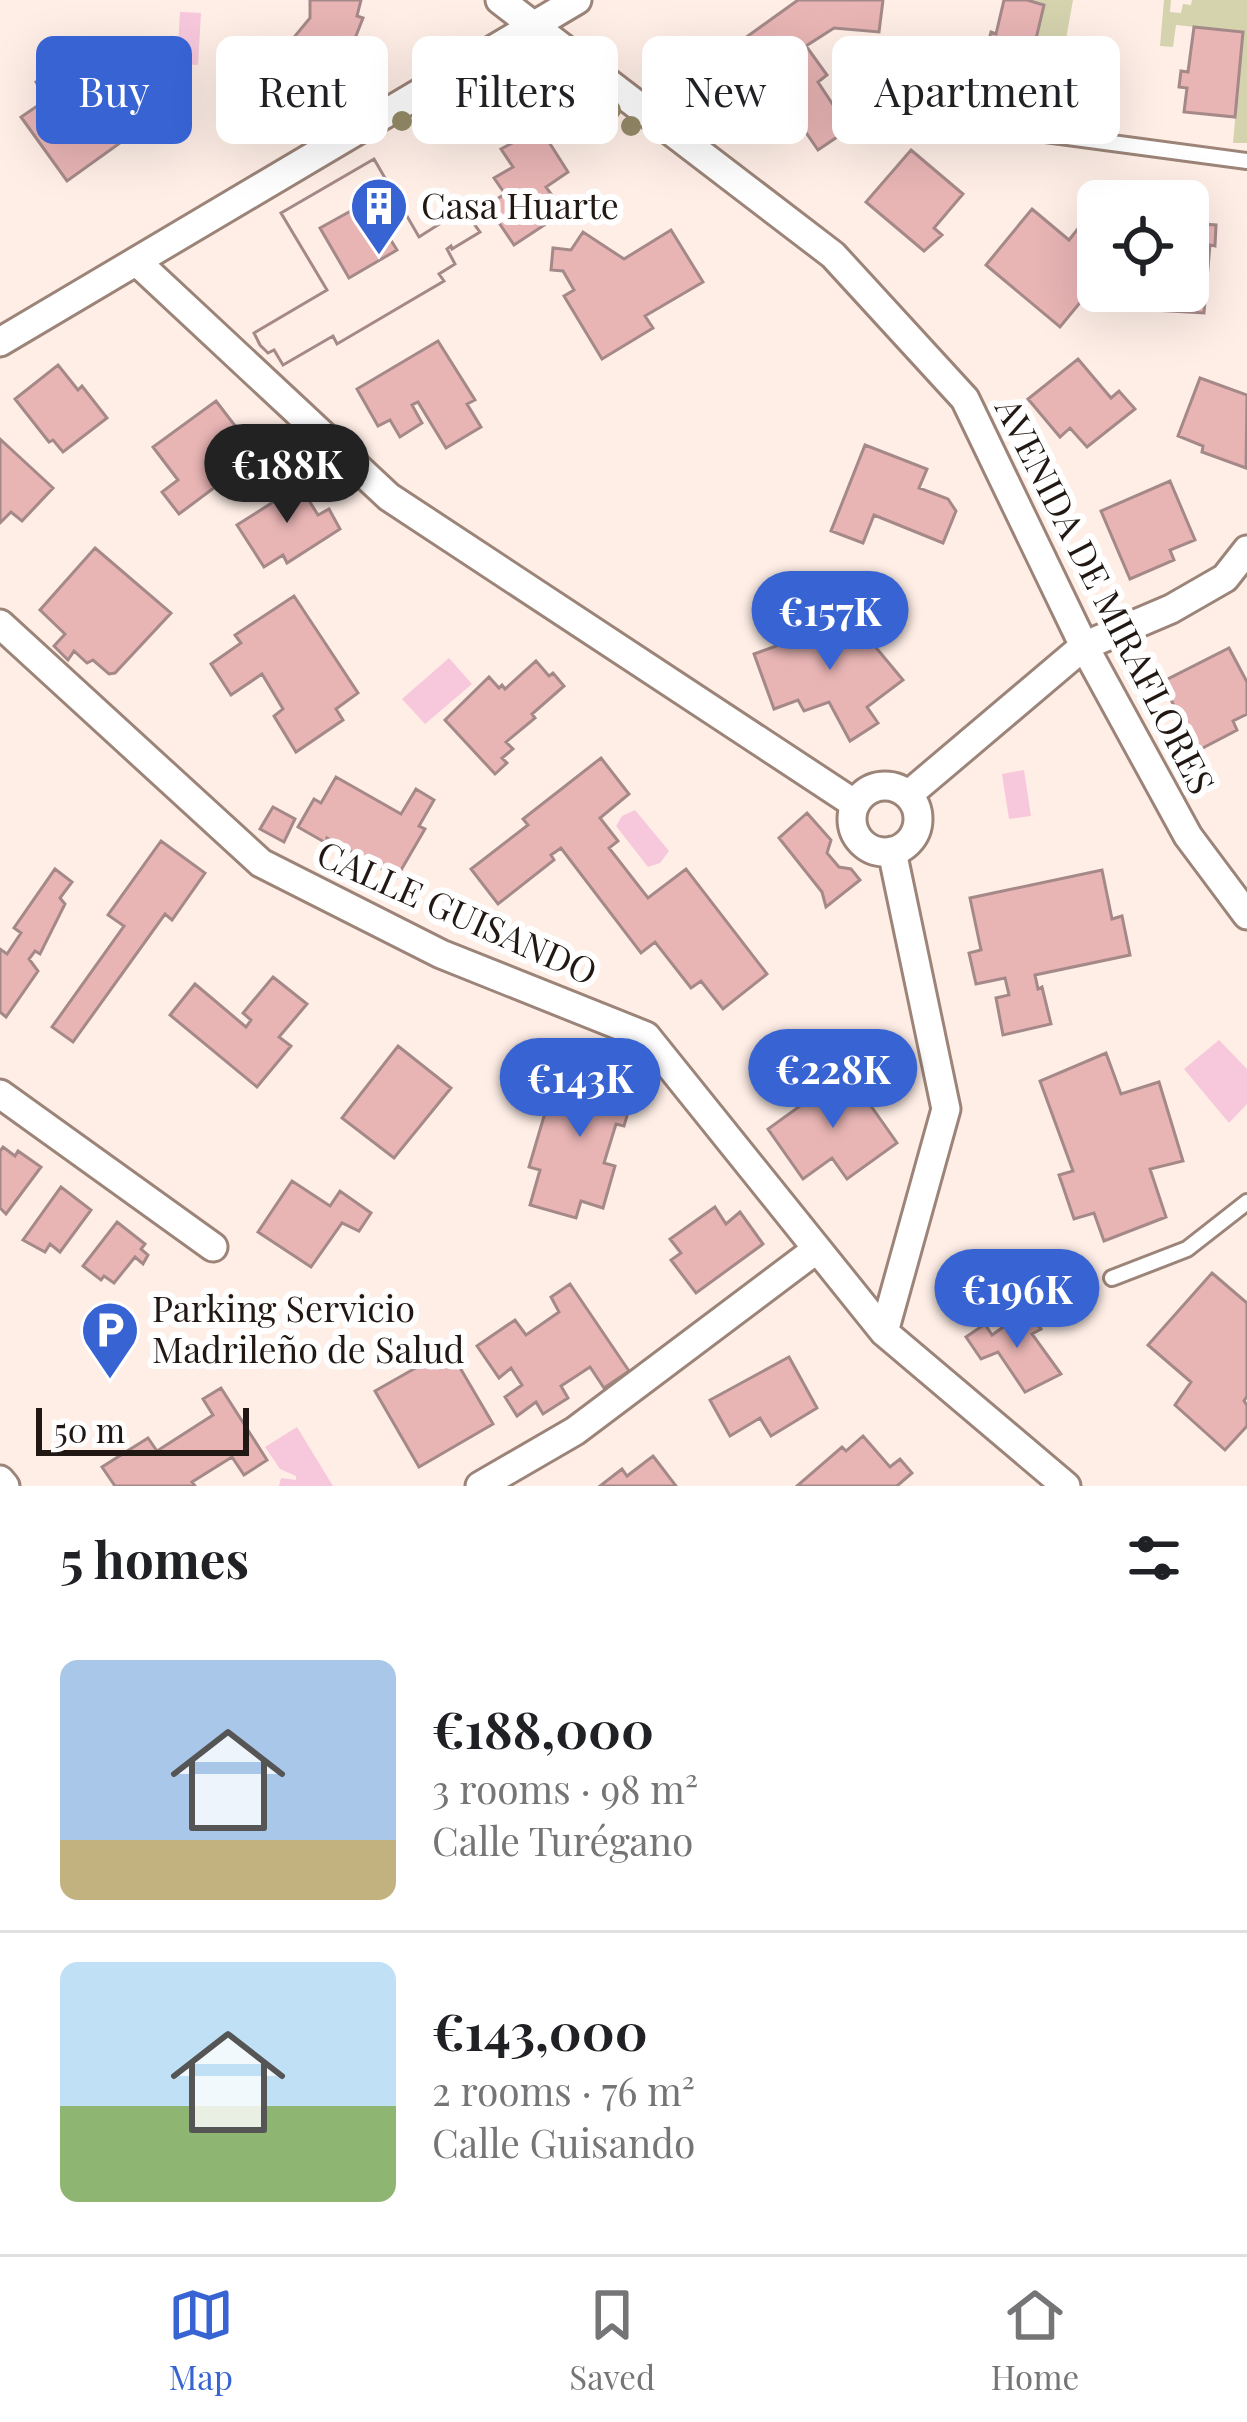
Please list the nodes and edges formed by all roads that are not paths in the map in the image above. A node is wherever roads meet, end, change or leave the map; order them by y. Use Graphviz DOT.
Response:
graph roads {
  1 [pos="500,0"];
  2 [pos="577,0"];
  3 [pos="532,26"];
  4 [pos="1120,144"];
  5 [pos="1247,161"];
  6 [pos="137,262"];
  7 [pos="0,342"];
  8 [pos="1247,550"];
  9 [pos="0,625"];
  10 [pos="1084,646"];
  11 [pos="908,795"];
  12 [pos="855,804"];
  13 [pos="892,850"];
  14 [pos="1247,915"];
  15 [pos="0,1094"];
  16 [pos="1247,1202"];
  17 [pos="213,1247"];
  18 [pos="817,1250"];
  19 [pos="1112,1278"];
  20 [pos="884,1332"];
  21 [pos="480,1486"];
  22 [pos="1066,1486"];
  1 -- 3 [label="street, AVENIDA DE MIRAFLORES"];
  2 -- 3 [label="street"];
  3 -- 6 [label="street"];
  3 -- 10 [label="street, AVENIDA DE MIRAFLORES"];
  4 -- 5 [label="lane"];
  6 -- 7 [label="street"];
  6 -- 12 [label="street"];
  8 -- 10 [label="street"];
  9 -- 18 [label="street, CALLE GUISANDO"];
  10 -- 11 [label="street"];
  10 -- 14 [label="street, AVENIDA DE MIRAFLORES"];
  11 -- 12 [label="street"];
  11 -- 13 [label="street"];
  12 -- 13 [label="street"];
  13 -- 20 [label="street"];
  15 -- 17 [label="street"];
  16 -- 19 [label="lane"];
  18 -- 20 [label="street, CALLE GUISANDO"];
  18 -- 21 [label="street"];
  20 -- 22 [label="street, CALLE GUISANDO"];
}
